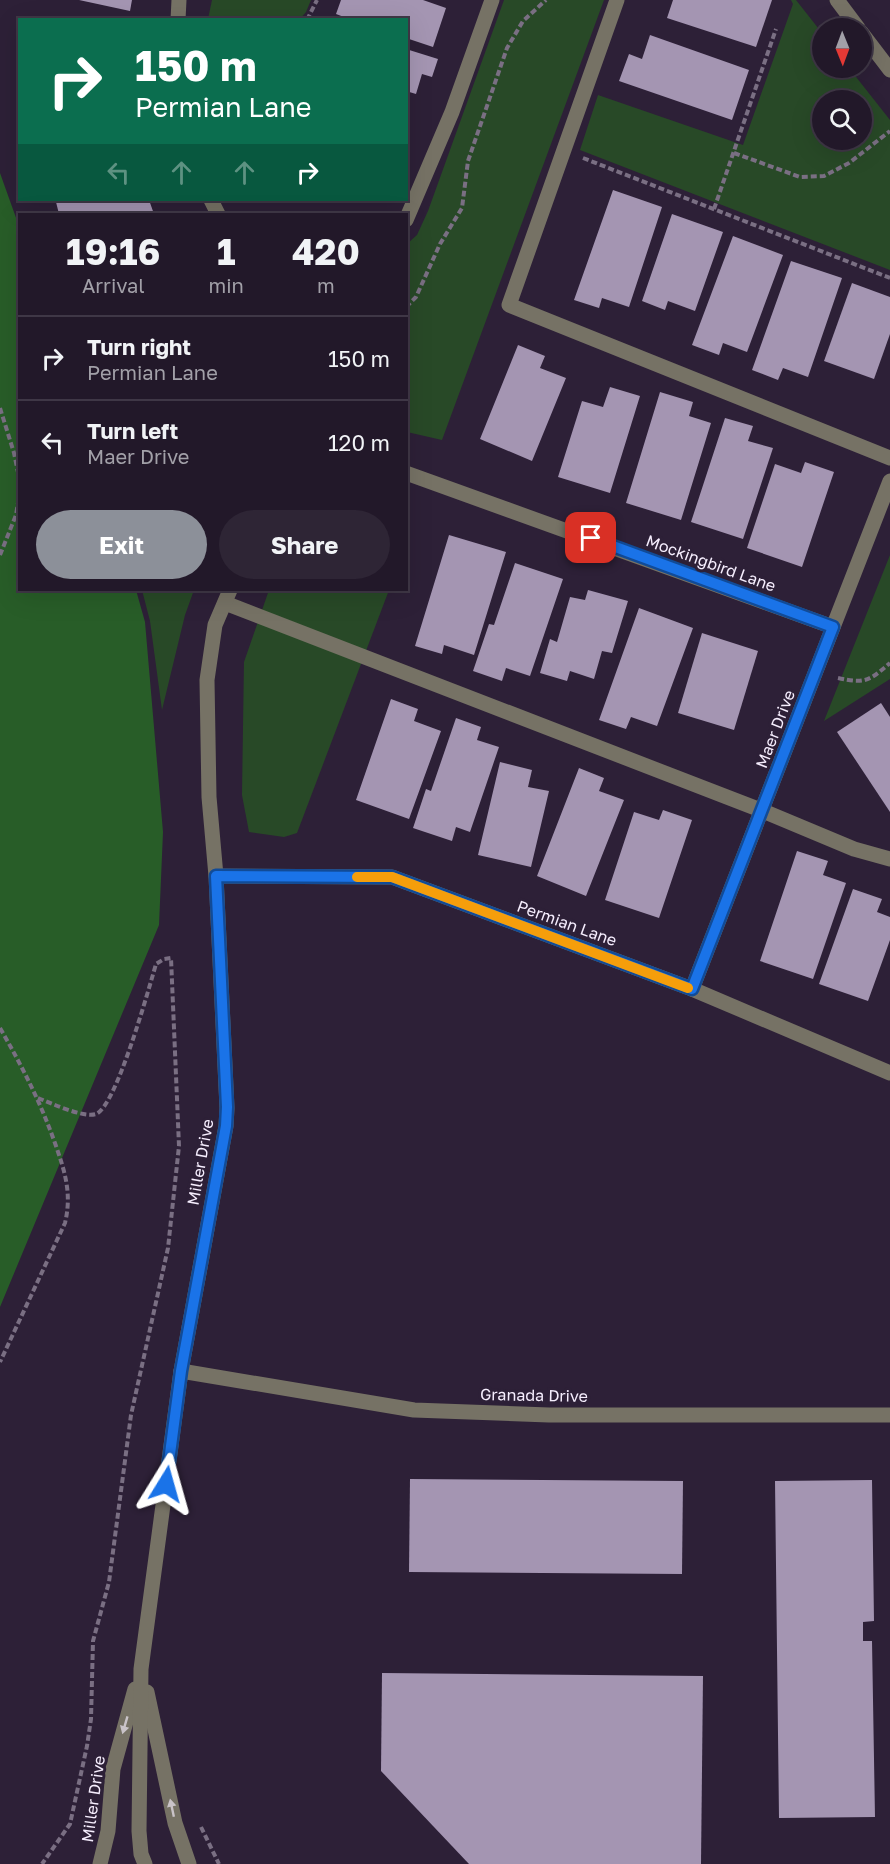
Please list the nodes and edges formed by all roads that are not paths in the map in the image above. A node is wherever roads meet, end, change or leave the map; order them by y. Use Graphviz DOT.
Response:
graph roads {
  1 [pos="179,0"];
  2 [pos="492,0"];
  3 [pos="617,0"];
  4 [pos="837,0"];
  5 [pos="178,18"];
  6 [pos="851,18"];
  7 [pos="872,46"];
  8 [pos="890,70"];
  9 [pos="408,215"];
  10 [pos="890,458"];
  11 [pos="408,474"];
  12 [pos="890,482"];
  13 [pos="228,596"];
  14 [pos="833,627"];
  15 [pos="763,811"];
  16 [pos="890,859"];
  17 [pos="216,876"];
  18 [pos="692,989"];
  19 [pos="890,1073"];
  20 [pos="181,1371"];
  21 [pos="890,1415"];
  22 [pos="141,1669"];
  23 [pos="100,1864"];
  24 [pos="145,1864"];
  25 [pos="189,1864"];
  1 -- 5 [label="street"];
  2 -- 9 [label="street"];
  3 -- 10 [label="street"];
  4 -- 6 [label="street"];
  7 -- 8 [label="street"];
  11 -- 14 [label="street, Mockingbird Lane"];
  12 -- 14 [label="street, Maer Drive"];
  13 -- 15 [label="street"];
  13 -- 17 [label="street, Miller Drive"];
  14 -- 15 [label="street, Maer Drive"];
  15 -- 16 [label="street"];
  15 -- 18 [label="street, Maer Drive"];
  17 -- 18 [label="street, Permian Lane"];
  17 -- 20 [label="street, Miller Drive"];
  18 -- 19 [label="street, Permian Lane"];
  20 -- 21 [label="street, Granada Drive"];
  20 -- 22 [label="street, Miller Drive"];
  22 -- 23 [label="street, Miller Drive, one-way"];
  22 -- 24 [label="street, Miller Drive"];
  25 -- 22 [label="street, one-way"];
}
